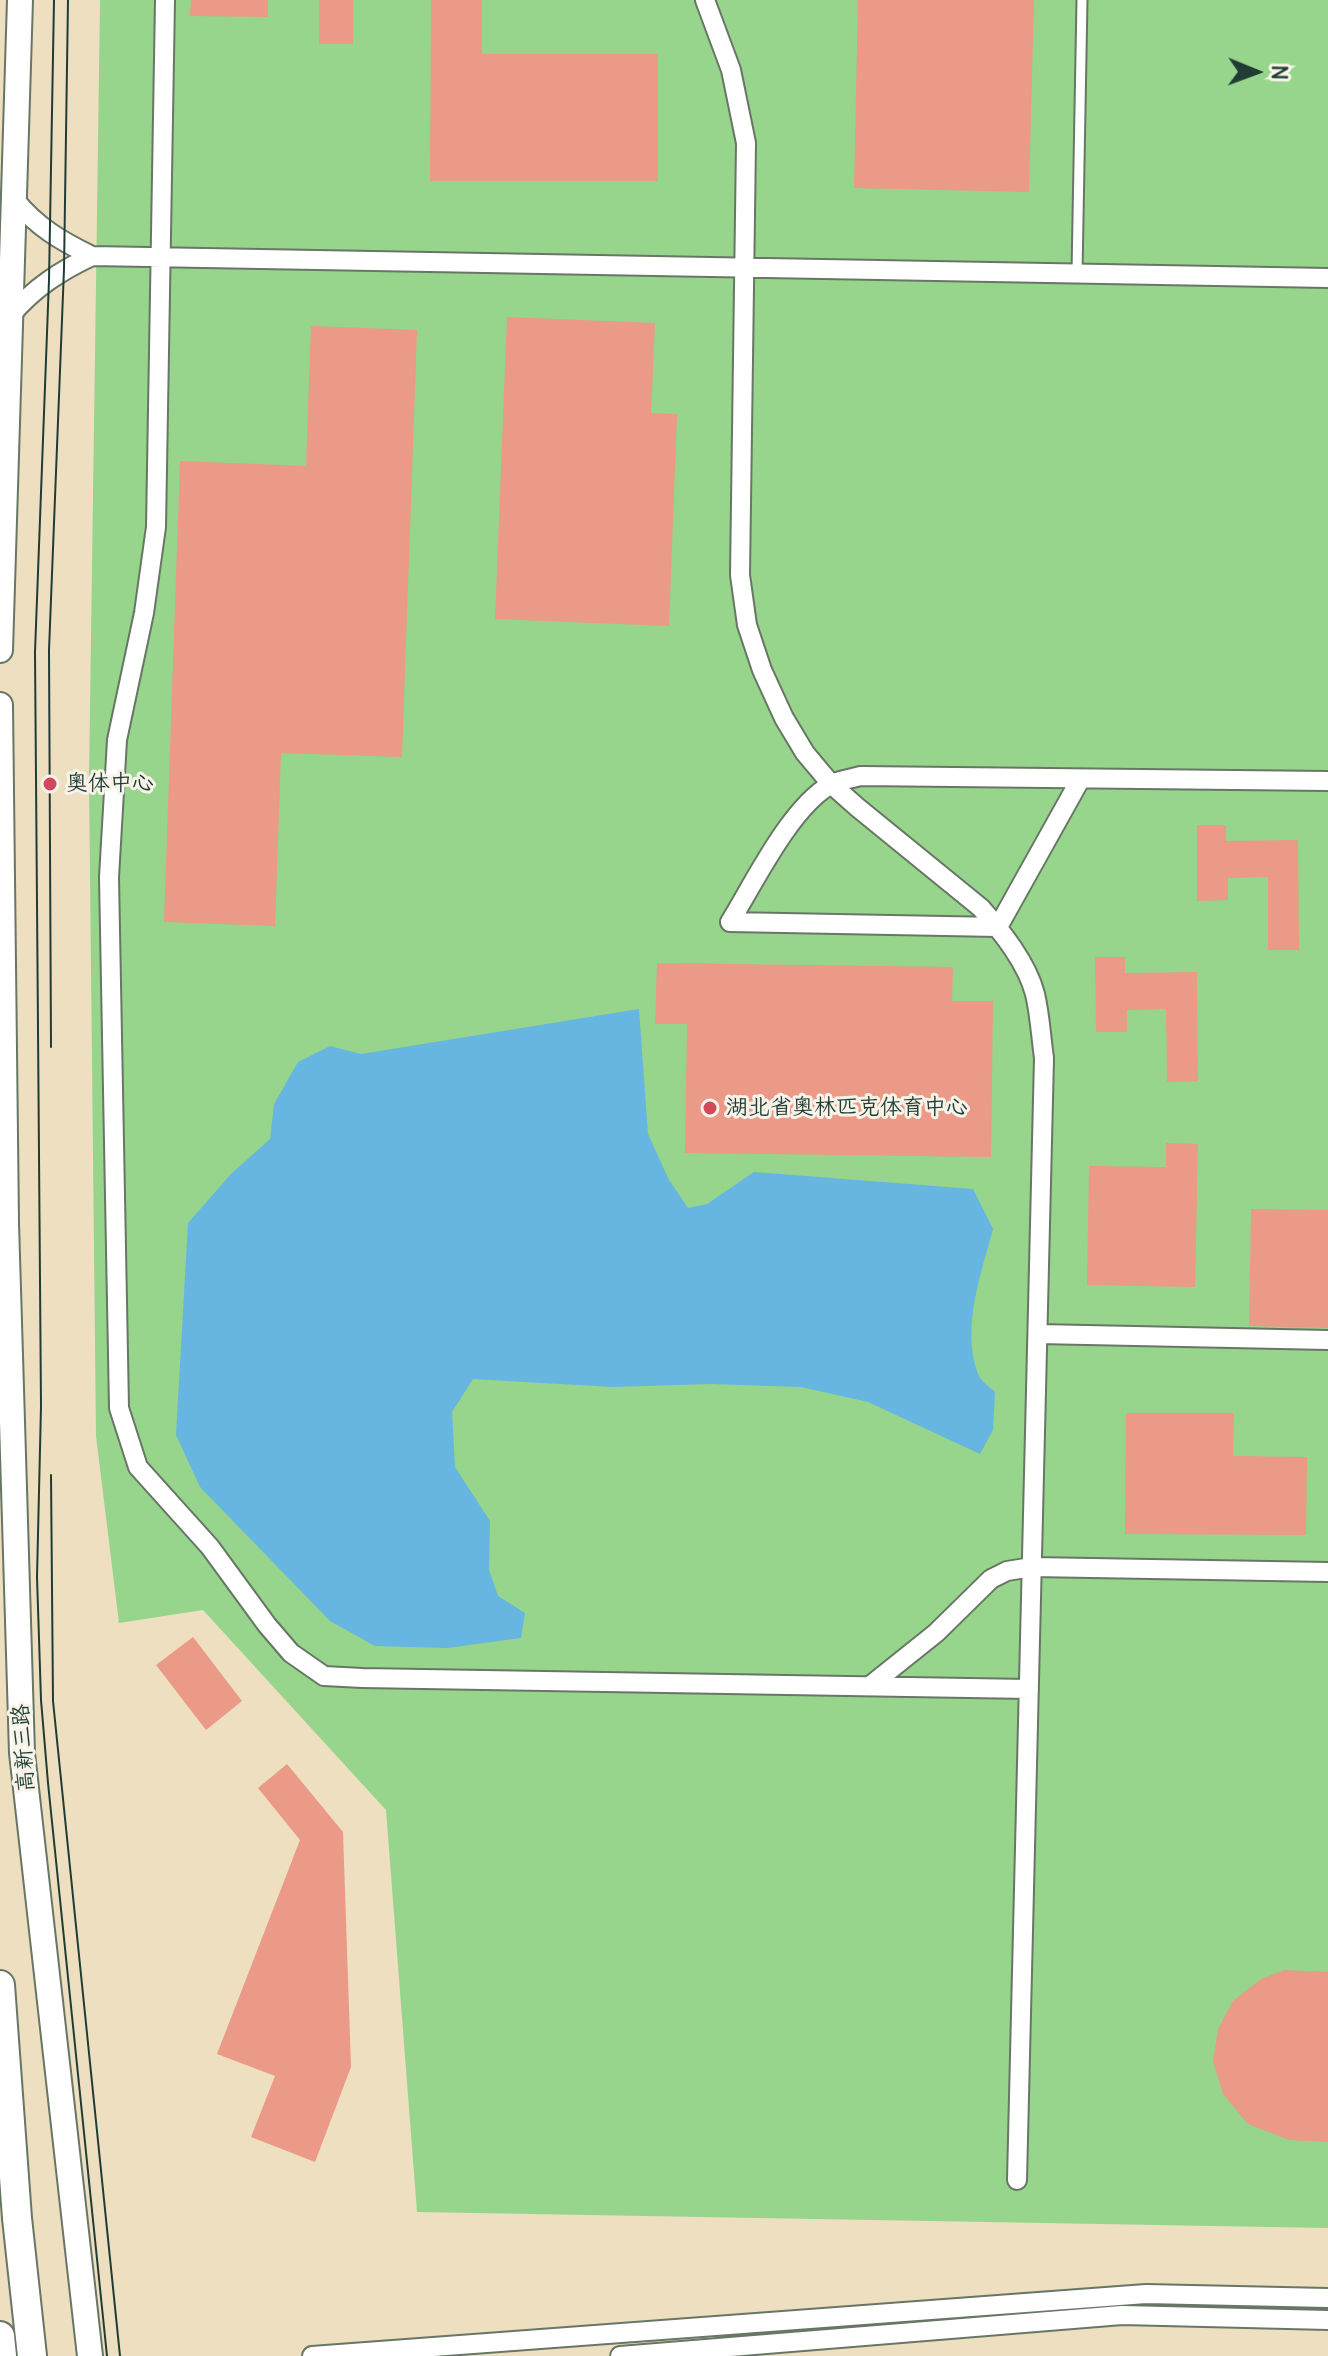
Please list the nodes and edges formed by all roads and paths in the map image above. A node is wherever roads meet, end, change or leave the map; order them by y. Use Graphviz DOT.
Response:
graph roads {
  1 [pos="20,0"];
  2 [pos="165,0"];
  3 [pos="705,0"];
  4 [pos="1082,0"];
  5 [pos="15,200"];
  6 [pos="92,256"];
  7 [pos="160,257"];
  8 [pos="746,268"];
  9 [pos="1077,273"];
  10 [pos="1328,278"];
  11 [pos="11,315"];
  12 [pos="0,650"];
  13 [pos="0,705"];
  14 [pos="1080,780"];
  15 [pos="1328,781"];
  16 [pos="831,784"];
  17 [pos="998,927"];
  18 [pos="1038,1334"];
  19 [pos="1328,1340"];
  20 [pos="1032,1567"];
  21 [pos="1328,1572"];
  22 [pos="871,1685"];
  23 [pos="1029,1689"];
  24 [pos="0,1985"];
  25 [pos="1017,2180"];
  26 [pos="1328,2298"];
  27 [pos="1328,2320"];
  28 [pos="0,2336"];
  29 [pos="2,2356"];
  30 [pos="32,2356"];
  31 [pos="90,2356"];
  32 [pos="312,2356"];
  33 [pos="620,2356"];
  1 -- 5 [label="main road"];
  2 -- 7 [label="street"];
  3 -- 8 [label="street"];
  4 -- 9 [label="lane"];
  5 -- 6 [label="street"];
  5 -- 11 [label="main road"];
  6 -- 7 [label="street"];
  6 -- 11 [label="street"];
  7 -- 8 [label="street"];
  7 -- 22 [label="street"];
  8 -- 9 [label="street"];
  8 -- 16 [label="street"];
  9 -- 10 [label="street"];
  11 -- 12 [label="main road"];
  13 -- 31 [label="main road, 高新三路"];
  14 -- 15 [label="street"];
  14 -- 16 [label="street"];
  14 -- 17 [label="street"];
  16 -- 17 [label="street"];
  16 -- 17 [label="street"];
  17 -- 18 [label="street"];
  18 -- 19 [label="street"];
  18 -- 20 [label="street"];
  20 -- 21 [label="street"];
  20 -- 22 [label="street"];
  20 -- 23 [label="street"];
  22 -- 23 [label="street"];
  23 -- 25 [label="street"];
  24 -- 30 [label="highway"];
  26 -- 32 [label="street"];
  27 -- 33 [label="street"];
  28 -- 29 [label="highway"];
}
